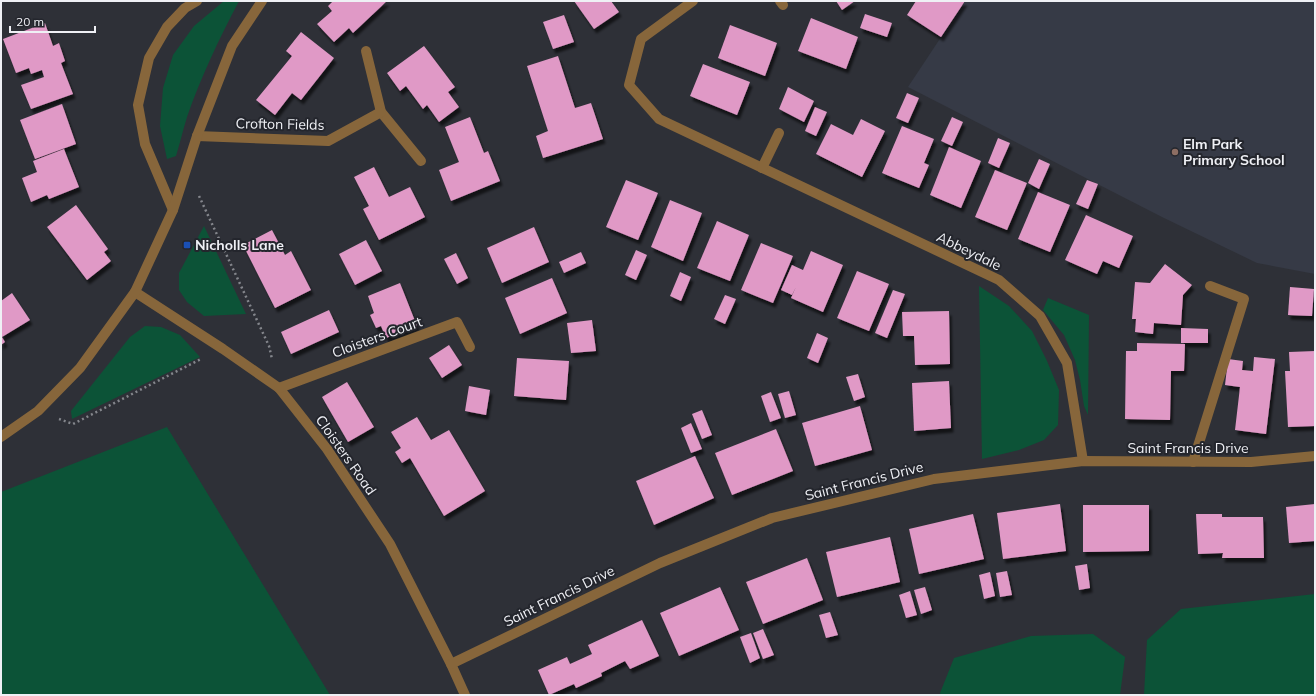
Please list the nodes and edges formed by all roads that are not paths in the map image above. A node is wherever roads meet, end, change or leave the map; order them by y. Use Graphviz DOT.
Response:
graph roads {
  1 [pos="197,1"];
  2 [pos="262,1"];
  3 [pos="693,1"];
  4 [pos="366,51"];
  5 [pos="381,112"];
  6 [pos="779,133"];
  7 [pos="197,136"];
  8 [pos="421,161"];
  9 [pos="762,168"];
  10 [pos="173,210"];
  11 [pos="1210,286"];
  12 [pos="135,292"];
  13 [pos="470,347"];
  14 [pos="279,388"];
  15 [pos="1,437"];
  16 [pos="1315,456"];
  17 [pos="1083,461"];
  18 [pos="1193,462"];
  19 [pos="451,664"];
  20 [pos="465,695"];
  1 -- 10 [label="street"];
  2 -- 7 [label="street"];
  3 -- 9 [label="street, Abbeydale"];
  4 -- 5 [label="street"];
  5 -- 7 [label="street, Crofton Fields"];
  5 -- 8 [label="street"];
  6 -- 9 [label="street"];
  7 -- 10 [label="street"];
  9 -- 17 [label="street, Abbeydale"];
  10 -- 12 [label="street"];
  11 -- 18 [label="street"];
  12 -- 14 [label="street, Cloisters Road"];
  12 -- 15 [label="street"];
  13 -- 14 [label="street, Cloisters Court"];
  14 -- 19 [label="street, Cloisters Road"];
  16 -- 18 [label="street, Saint Francis Drive"];
  17 -- 18 [label="street, Saint Francis Drive"];
  17 -- 19 [label="street, Saint Francis Drive"];
  19 -- 20 [label="street, Cloisters Road"];
}
